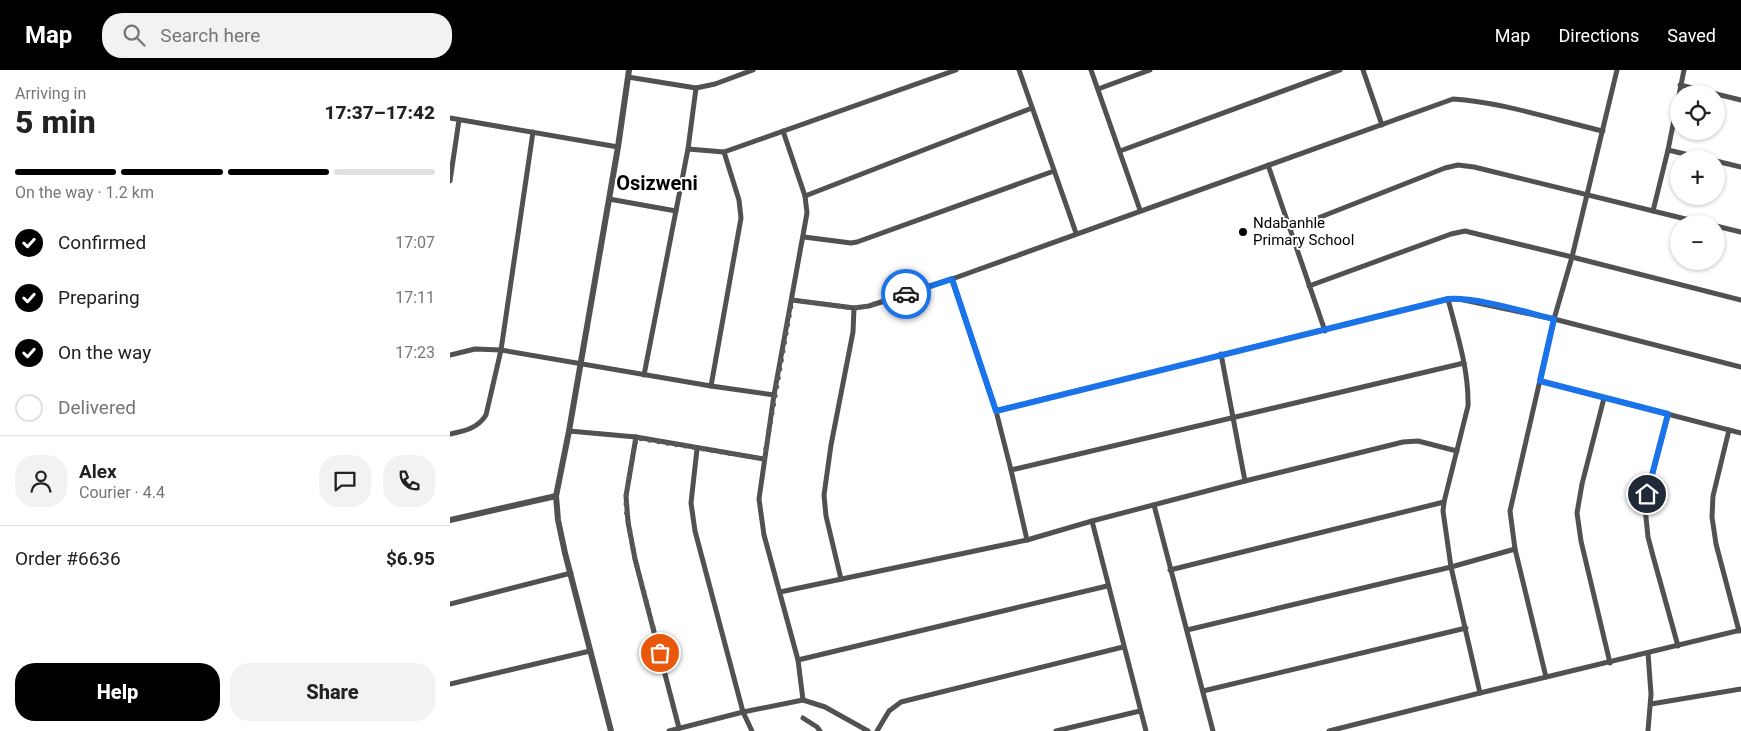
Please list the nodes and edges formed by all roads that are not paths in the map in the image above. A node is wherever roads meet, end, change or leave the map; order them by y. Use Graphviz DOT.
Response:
graph roads {
  1 [pos="753,70"];
  2 [pos="956,70"];
  3 [pos="1019,70"];
  4 [pos="1091,70"];
  5 [pos="1150,70"];
  6 [pos="1340,70"];
  7 [pos="1363,70"];
  8 [pos="1618,70"];
  9 [pos="1684,70"];
  10 [pos="629,74"];
  11 [pos="1680,84"];
  12 [pos="696,88"];
  13 [pos="1098,89"];
  14 [pos="1741,100"];
  15 [pos="1032,108"];
  16 [pos="450,118"];
  17 [pos="459,120"];
  18 [pos="1382,125"];
  19 [pos="783,131"];
  20 [pos="1603,131"];
  21 [pos="533,132"];
  22 [pos="618,147"];
  23 [pos="688,149"];
  24 [pos="1668,150"];
  25 [pos="1120,151"];
  26 [pos="724,152"];
  27 [pos="1725,163"];
  28 [pos="1268,164"];
  29 [pos="1741,167"];
  30 [pos="1054,171"];
  31 [pos="450,181"];
  32 [pos="805,196"];
  33 [pos="1587,196"];
  34 [pos="609,199"];
  35 [pos="1140,210"];
  36 [pos="676,211"];
  37 [pos="1653,211"];
  38 [pos="1670,215"];
  39 [pos="1725,228"];
  40 [pos="1290,229"];
  41 [pos="1741,232"];
  42 [pos="1076,233"];
  43 [pos="804,237"];
  44 [pos="1572,257"];
  45 [pos="952,279"];
  46 [pos="1309,286"];
  47 [pos="1448,299"];
  48 [pos="792,300"];
  49 [pos="1741,300"];
  50 [pos="854,308"];
  51 [pos="1554,319"];
  52 [pos="1324,331"];
  53 [pos="501,350"];
  54 [pos="1221,354"];
  55 [pos="450,355"];
  56 [pos="1464,362"];
  57 [pos="581,364"];
  58 [pos="1741,367"];
  59 [pos="644,375"];
  60 [pos="1540,381"];
  61 [pos="711,386"];
  62 [pos="774,395"];
  63 [pos="1604,398"];
  64 [pos="996,411"];
  65 [pos="1668,414"];
  66 [pos="1234,417"];
  67 [pos="1729,430"];
  68 [pos="569,431"];
  69 [pos="1741,433"];
  70 [pos="450,434"];
  71 [pos="636,438"];
  72 [pos="697,449"];
  73 [pos="1457,451"];
  74 [pos="764,459"];
  75 [pos="1011,470"];
  76 [pos="1245,482"];
  77 [pos="556,496"];
  78 [pos="1444,502"];
  79 [pos="1154,505"];
  80 [pos="450,520"];
  81 [pos="1092,521"];
  82 [pos="1027,540"];
  83 [pos="1514,549"];
  84 [pos="1452,567"];
  85 [pos="1170,570"];
  86 [pos="571,574"];
  87 [pos="841,579"];
  88 [pos="1107,586"];
  89 [pos="780,592"];
  90 [pos="450,604"];
  91 [pos="1466,628"];
  92 [pos="1187,630"];
  93 [pos="1740,631"];
  94 [pos="1678,646"];
  95 [pos="1124,647"];
  96 [pos="590,651"];
  97 [pos="1648,653"];
  98 [pos="798,660"];
  99 [pos="1610,663"];
  100 [pos="1546,677"];
  101 [pos="450,684"];
  102 [pos="1741,689"];
  103 [pos="1203,691"];
  104 [pos="1480,693"];
  105 [pos="803,700"];
  106 [pos="1651,704"];
  107 [pos="1140,711"];
  108 [pos="743,712"];
  109 [pos="803,718"];
  110 [pos="679,728"];
  111 [pos="611,731"];
  112 [pos="669,731"];
  113 [pos="752,731"];
  114 [pos="820,731"];
  115 [pos="868,731"];
  116 [pos="877,731"];
  117 [pos="1056,731"];
  118 [pos="1146,731"];
  119 [pos="1213,731"];
  120 [pos="1329,731"];
  121 [pos="1648,731"];
  1 -- 12 [label="street"];
  2 -- 19 [label="street"];
  3 -- 15 [label="street"];
  4 -- 13 [label="street"];
  5 -- 13 [label="street"];
  6 -- 25 [label="street"];
  7 -- 18 [label="street"];
  8 -- 20 [label="street"];
  9 -- 11 [label="street"];
  10 -- 12 [label="street"];
  10 -- 22 [label="street"];
  11 -- 14 [label="street"];
  11 -- 24 [label="street"];
  12 -- 23 [label="street"];
  13 -- 25 [label="street"];
  15 -- 30 [label="street"];
  15 -- 32 [label="street"];
  16 -- 17 [label="street"];
  17 -- 21 [label="street"];
  17 -- 31 [label="street"];
  18 -- 20 [label="street"];
  18 -- 28 [label="street"];
  19 -- 26 [label="street"];
  19 -- 32 [label="street"];
  20 -- 33 [label="street"];
  21 -- 22 [label="street"];
  21 -- 53 [label="street"];
  22 -- 34 [label="street"];
  23 -- 26 [label="street"];
  23 -- 36 [label="street"];
  24 -- 37 [label="street"];
  25 -- 35 [label="street"];
  26 -- 61 [label="street"];
  27 -- 29 [label="street"];
  28 -- 35 [label="street"];
  28 -- 40 [label="street"];
  30 -- 42 [label="street"];
  30 -- 43 [label="street"];
  32 -- 43 [label="street"];
  33 -- 37 [label="street"];
  33 -- 40 [label="street"];
  33 -- 44 [label="street"];
  34 -- 36 [label="street"];
  34 -- 57 [label="street"];
  35 -- 42 [label="street"];
  36 -- 59 [label="street"];
  37 -- 38 [label="street"];
  39 -- 41 [label="street"];
  40 -- 46 [label="street"];
  42 -- 45 [label="street"];
  43 -- 48 [label="street"];
  44 -- 46 [label="street"];
  44 -- 49 [label="street"];
  44 -- 51 [label="street"];
  45 -- 50 [label="street"];
  45 -- 64 [label="street"];
  46 -- 52 [label="street"];
  47 -- 51 [label="street"];
  47 -- 52 [label="street"];
  47 -- 56 [label="street"];
  48 -- 50 [label="street"];
  48 -- 62 [label="street"];
  50 -- 87 [label="street"];
  51 -- 58 [label="street"];
  51 -- 60 [label="street"];
  52 -- 54 [label="street"];
  53 -- 55 [label="street"];
  53 -- 57 [label="street"];
  53 -- 70 [label="street"];
  54 -- 64 [label="street"];
  54 -- 66 [label="street"];
  56 -- 66 [label="street"];
  56 -- 73 [label="street"];
  57 -- 59 [label="street"];
  57 -- 68 [label="street"];
  59 -- 61 [label="street"];
  60 -- 63 [label="street"];
  60 -- 83 [label="street"];
  61 -- 62 [label="street"];
  62 -- 74 [label="street"];
  63 -- 65 [label="street"];
  63 -- 99 [label="street"];
  64 -- 75 [label="street"];
  65 -- 67 [label="street"];
  65 -- 94 [label="street"];
  66 -- 75 [label="street"];
  66 -- 76 [label="street"];
  67 -- 69 [label="street"];
  67 -- 93 [label="street"];
  68 -- 71 [label="street"];
  68 -- 77 [label="street"];
  71 -- 72 [label="street"];
  71 -- 110 [label="street"];
  72 -- 74 [label="street"];
  72 -- 108 [label="street"];
  73 -- 76 [label="street"];
  73 -- 78 [label="street"];
  74 -- 89 [label="street"];
  75 -- 82 [label="street"];
  76 -- 79 [label="street"];
  77 -- 80 [label="street"];
  77 -- 86 [label="street"];
  78 -- 84 [label="street"];
  78 -- 85 [label="street"];
  79 -- 81 [label="street"];
  79 -- 85 [label="street"];
  81 -- 82 [label="street"];
  81 -- 88 [label="street"];
  82 -- 87 [label="street"];
  83 -- 84 [label="street"];
  83 -- 100 [label="street"];
  84 -- 91 [label="street"];
  84 -- 92 [label="street"];
  85 -- 92 [label="street"];
  86 -- 90 [label="street"];
  86 -- 96 [label="street"];
  87 -- 89 [label="street"];
  88 -- 95 [label="street"];
  88 -- 98 [label="street"];
  89 -- 98 [label="street"];
  91 -- 103 [label="street"];
  91 -- 104 [label="street"];
  92 -- 103 [label="street"];
  93 -- 94 [label="street"];
  94 -- 97 [label="street"];
  95 -- 107 [label="street"];
  95 -- 116 [label="street"];
  96 -- 101 [label="street"];
  96 -- 111 [label="street"];
  97 -- 99 [label="street"];
  97 -- 106 [label="street"];
  98 -- 105 [label="street"];
  99 -- 100 [label="street"];
  100 -- 104 [label="street"];
  102 -- 106 [label="street"];
  103 -- 119 [label="street"];
  104 -- 120 [label="street"];
  105 -- 108 [label="street"];
  105 -- 115 [label="street"];
  106 -- 121 [label="street"];
  107 -- 117 [label="street"];
  107 -- 118 [label="street"];
  108 -- 110 [label="street"];
  108 -- 113 [label="street"];
  109 -- 114 [label="street"];
  110 -- 112 [label="street"];
}
